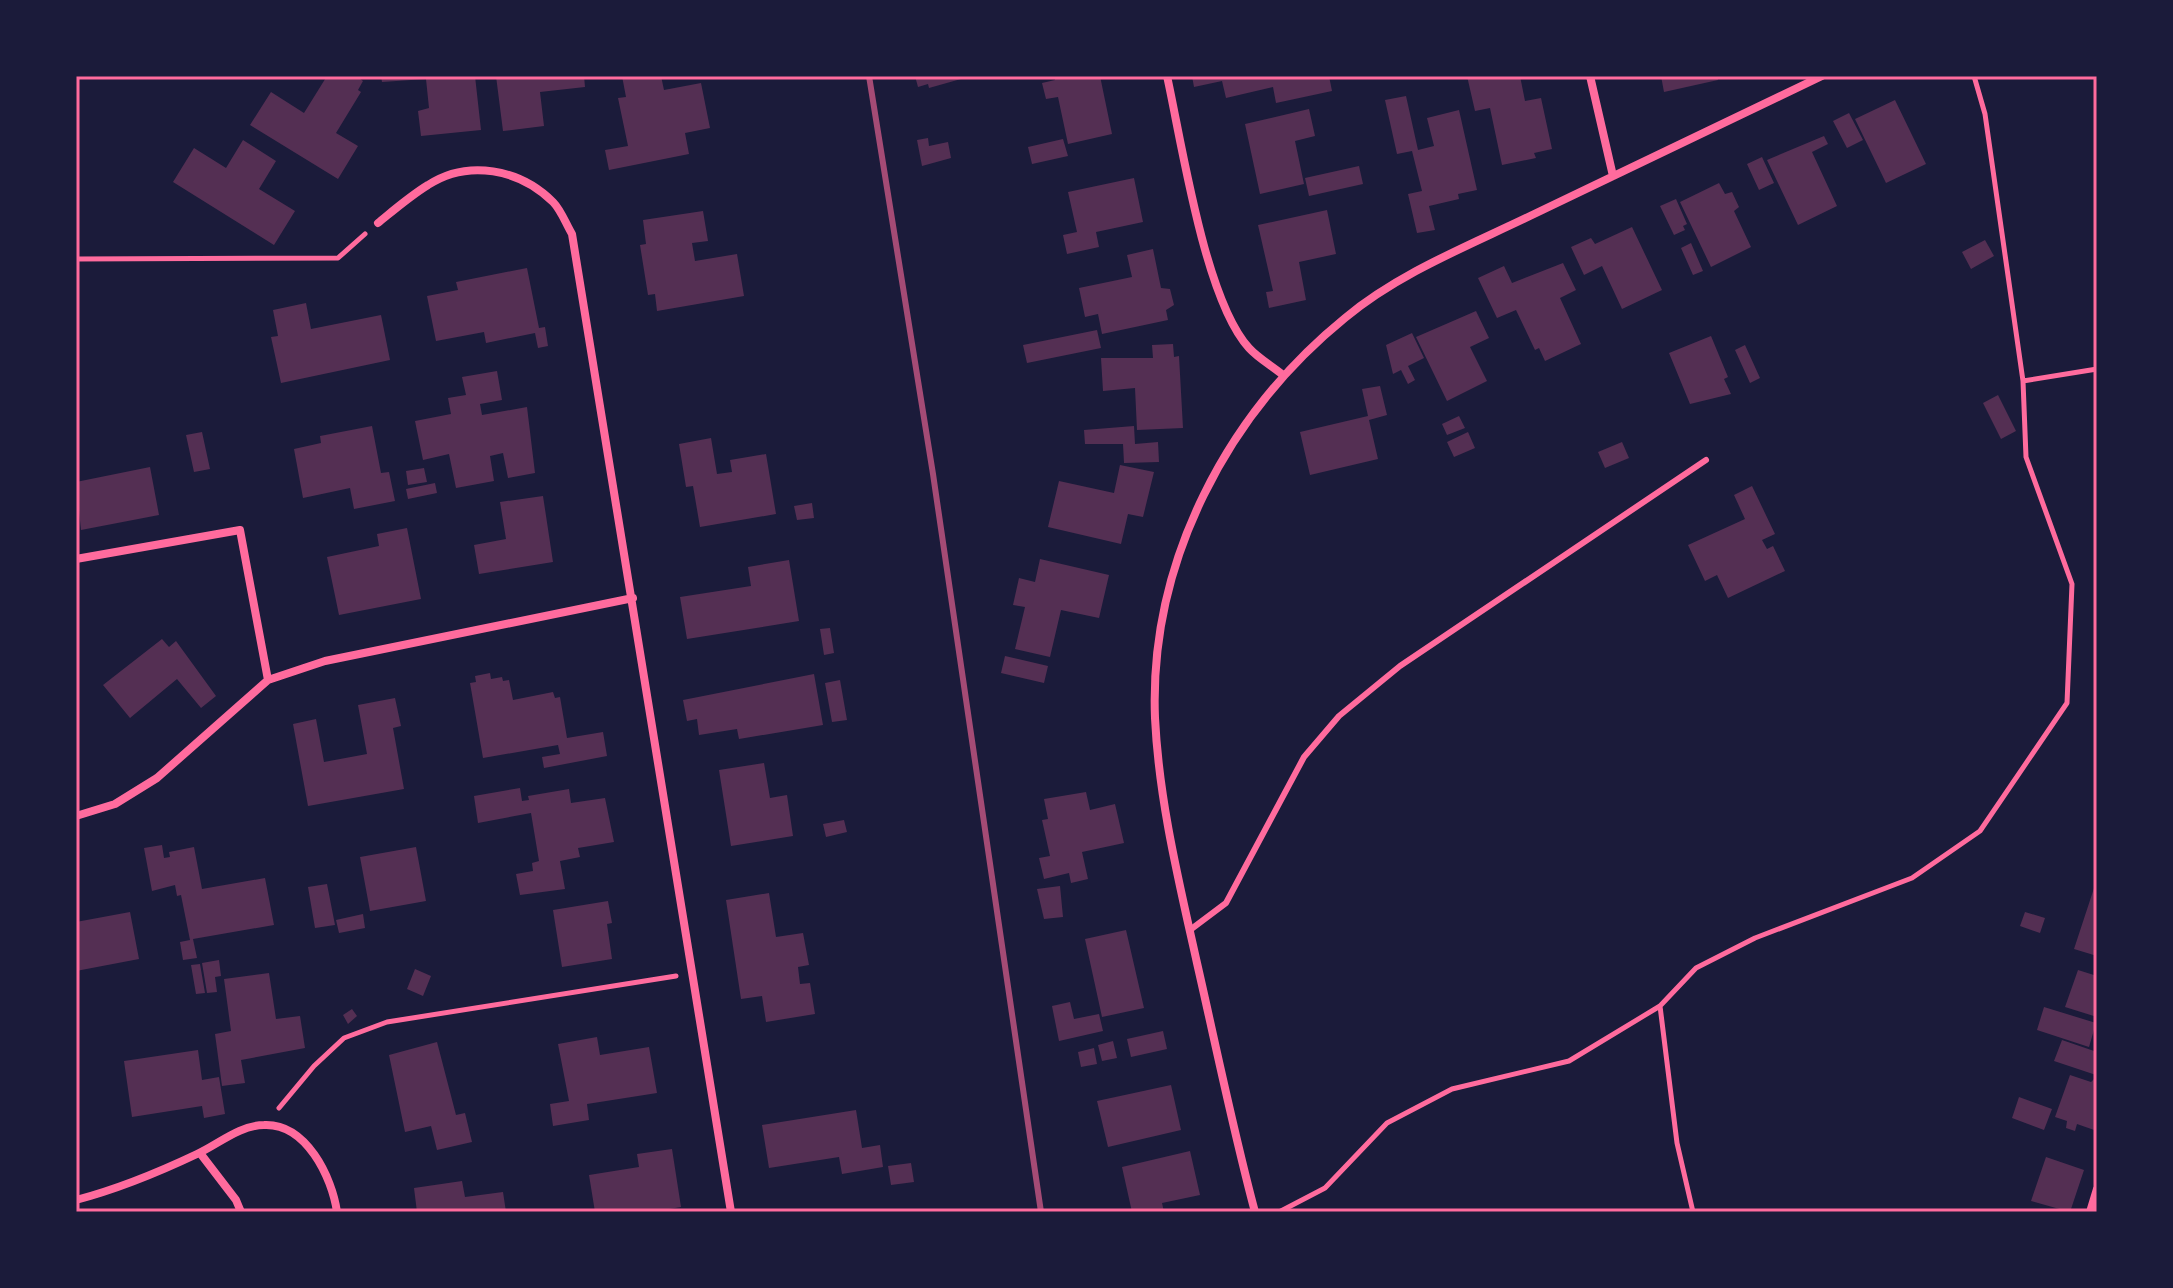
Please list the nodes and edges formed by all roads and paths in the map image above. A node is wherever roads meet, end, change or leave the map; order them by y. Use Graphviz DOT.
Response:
graph roads {
  1 [pos="1167,76"];
  2 [pos="1590,76"];
  3 [pos="1822,76"];
  4 [pos="1974,76"];
  5 [pos="1613,176"];
  6 [pos="378,223"];
  7 [pos="76,259"];
  8 [pos="2097,369"];
  9 [pos="1283,375"];
  10 [pos="2023,381"];
  11 [pos="1706,460"];
  12 [pos="76,559"];
  13 [pos="633,598"];
  14 [pos="268,680"];
  15 [pos="76,816"];
  16 [pos="1190,930"];
  17 [pos="693,973"];
  18 [pos="1660,1006"];
  19 [pos="266,1124"];
  20 [pos="200,1153"];
  21 [pos="2097,1189"];
  22 [pos="76,1200"];
  23 [pos="241,1212"];
  24 [pos="337,1212"];
  25 [pos="731,1212"];
  26 [pos="1255,1212"];
  27 [pos="1279,1212"];
  28 [pos="1693,1212"];
  29 [pos="2090,1212"];
  1 -- 9 [label="street"];
  2 -- 5 [label="street"];
  3 -- 5 [label="street"];
  4 -- 10 [label="path"];
  5 -- 9 [label="street"];
  6 -- 7 [label="path"];
  6 -- 13 [label="street"];
  8 -- 10 [label="path"];
  9 -- 16 [label="street"];
  10 -- 18 [label="path"];
  11 -- 16 [label="lane"];
  12 -- 14 [label="street"];
  13 -- 14 [label="street"];
  13 -- 17 [label="street"];
  14 -- 15 [label="street"];
  16 -- 26 [label="street"];
  17 -- 19 [label="path"];
  17 -- 25 [label="street"];
  18 -- 27 [label="path"];
  18 -- 28 [label="path"];
  19 -- 20 [label="street"];
  19 -- 24 [label="street"];
  20 -- 22 [label="street"];
  20 -- 23 [label="street"];
  21 -- 29 [label="street"];
}
